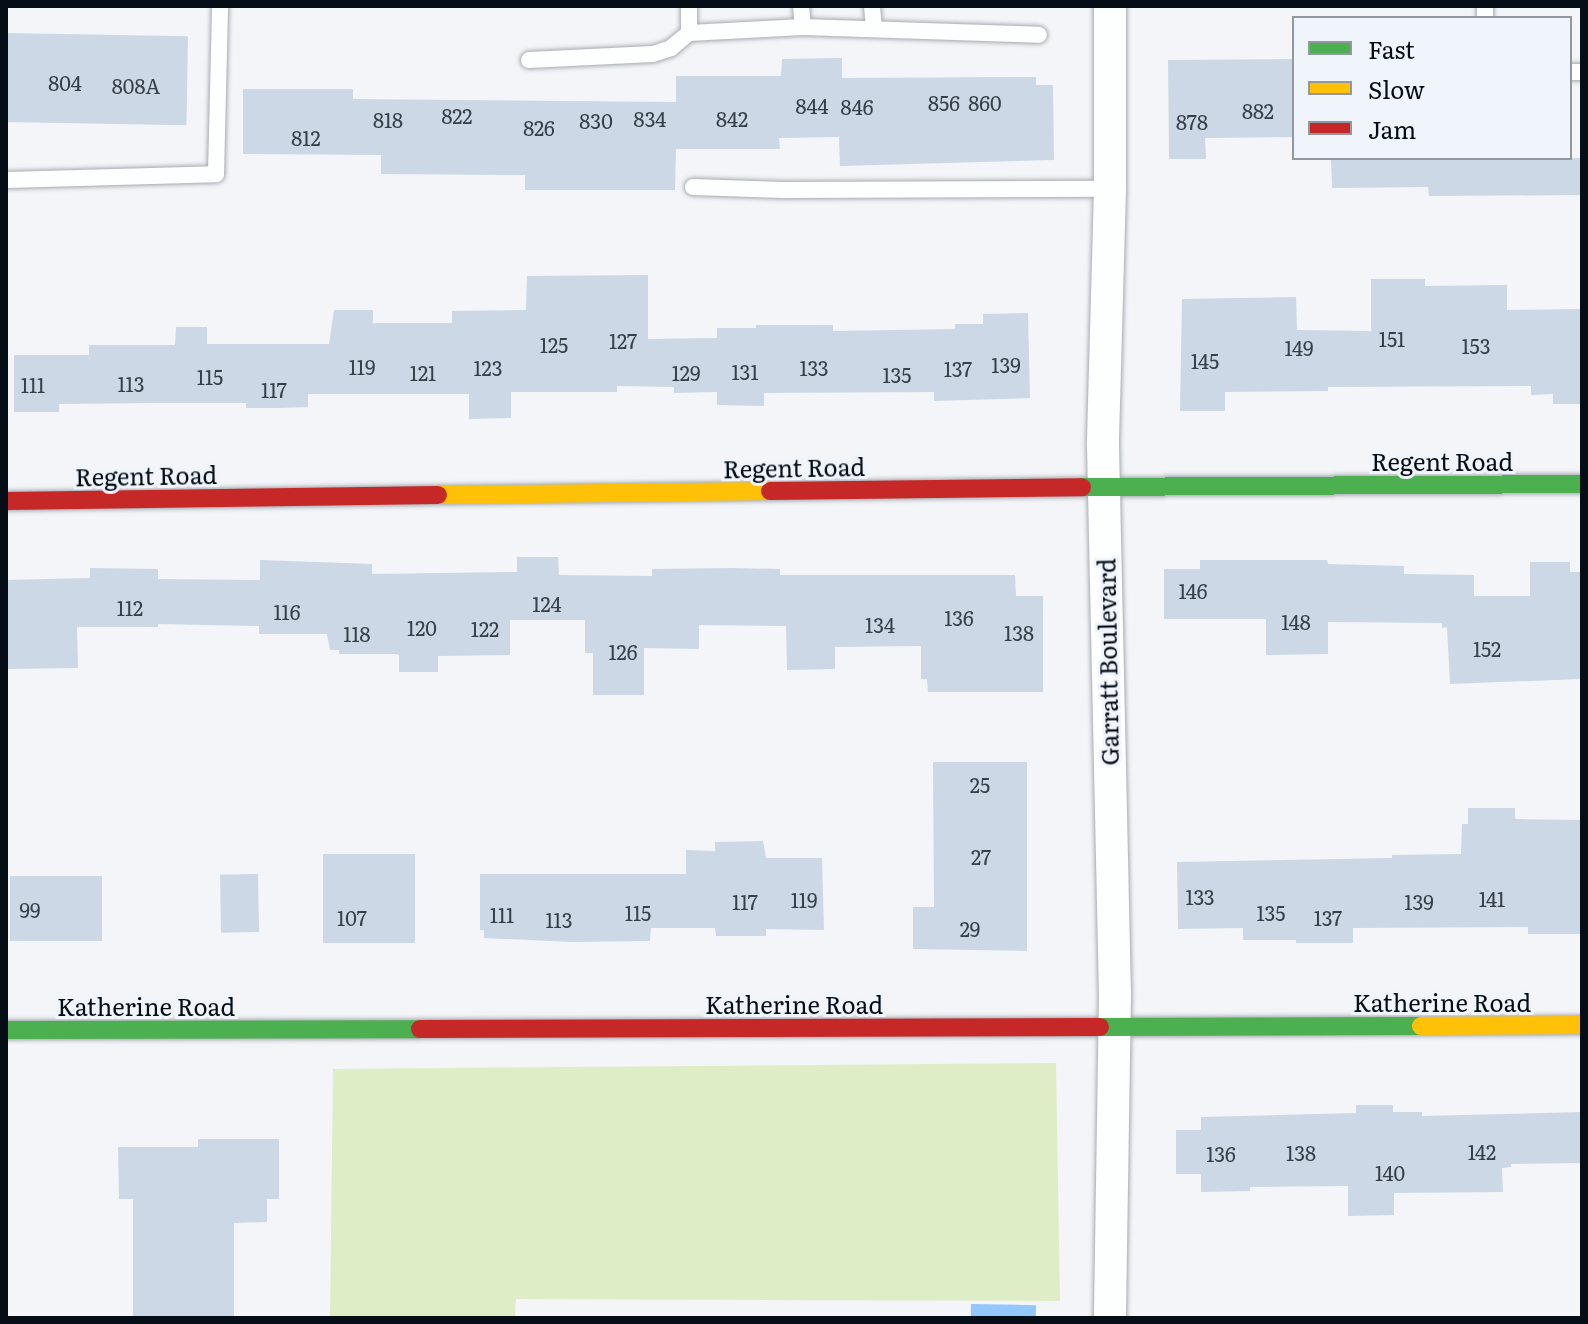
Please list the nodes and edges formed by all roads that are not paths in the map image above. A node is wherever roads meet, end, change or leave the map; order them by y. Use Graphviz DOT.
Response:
graph roads {
  1 [pos="220,6"];
  2 [pos="689,6"];
  3 [pos="801,6"];
  4 [pos="872,6"];
  5 [pos="1110,6"];
  6 [pos="803,27"];
  7 [pos="874,29"];
  8 [pos="689,33"];
  9 [pos="1039,35"];
  10 [pos="529,60"];
  11 [pos="6,180"];
  12 [pos="693,187"];
  13 [pos="1110,189"];
  14 [pos="1582,484"];
  15 [pos="1105,488"];
  16 [pos="6,501"];
  17 [pos="1582,1025"];
  18 [pos="1114,1029"];
  19 [pos="6,1030"];
  20 [pos="1110,1318"];
  1 -- 11 [label="lane"];
  2 -- 8 [label="lane"];
  3 -- 6 [label="lane"];
  4 -- 7 [label="lane"];
  5 -- 13 [label="street, Garratt Boulevard"];
  6 -- 7 [label="lane"];
  6 -- 8 [label="lane"];
  7 -- 9 [label="lane"];
  8 -- 10 [label="lane"];
  12 -- 13 [label="lane"];
  13 -- 15 [label="street, Garratt Boulevard"];
  14 -- 15 [label="street, Regent Road"];
  15 -- 16 [label="street, Regent Road"];
  15 -- 18 [label="street, Garratt Boulevard"];
  17 -- 18 [label="street, Katherine Road"];
  18 -- 19 [label="street, Katherine Road"];
  18 -- 20 [label="street, Garratt Boulevard"];
}
